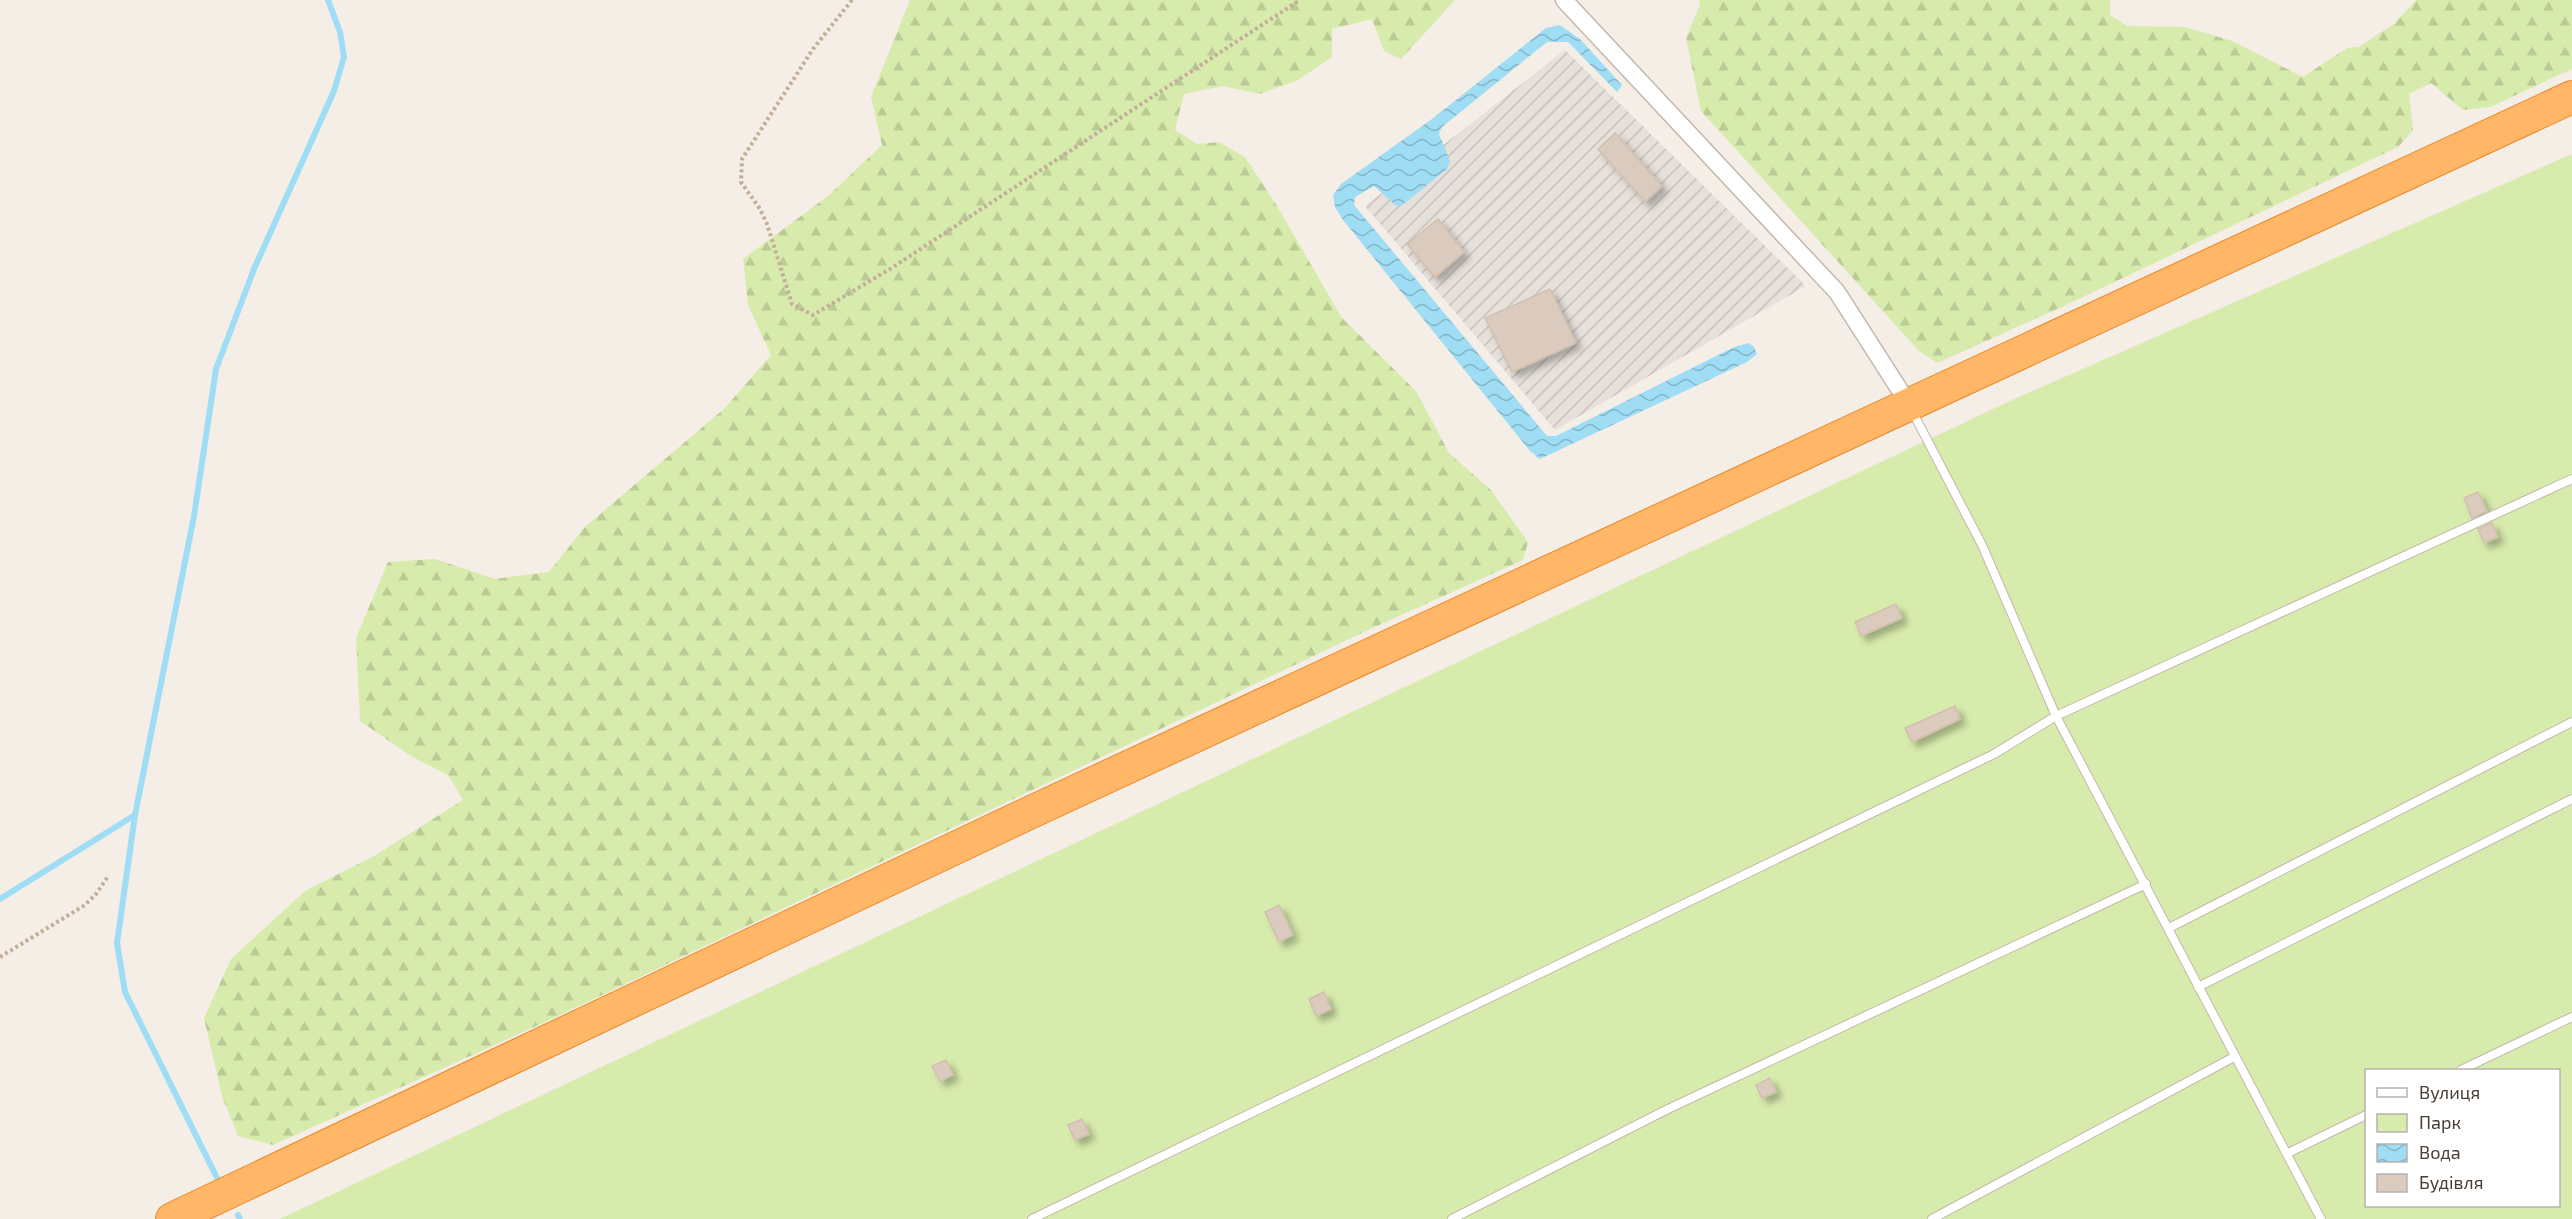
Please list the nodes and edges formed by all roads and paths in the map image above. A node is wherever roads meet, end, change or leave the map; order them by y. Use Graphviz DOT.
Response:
graph roads {
  1 [pos="852,0"];
  2 [pos="1300,0"];
  3 [pos="1564,0"];
  4 [pos="2572,98"];
  5 [pos="1910,406"];
  6 [pos="2572,479"];
  7 [pos="2056,716"];
  8 [pos="2572,722"];
  9 [pos="2572,799"];
  10 [pos="109,874"];
  11 [pos="2146,884"];
  12 [pos="2169,928"];
  13 [pos="0,957"];
  14 [pos="2198,987"];
  15 [pos="2572,1017"];
  16 [pos="2234,1057"];
  17 [pos="2465,1069"];
  18 [pos="2365,1117"];
  19 [pos="2288,1153"];
  20 [pos="172,1219"];
  21 [pos="1032,1219"];
  22 [pos="1452,1219"];
  23 [pos="1932,1219"];
  24 [pos="2321,1219"];
  1 -- 2 [label="path"];
  3 -- 5 [label="street"];
  4 -- 5 [label="highway"];
  5 -- 7 [label="lane"];
  5 -- 20 [label="highway"];
  6 -- 7 [label="lane"];
  7 -- 11 [label="lane"];
  7 -- 21 [label="lane"];
  8 -- 12 [label="lane"];
  9 -- 14 [label="lane"];
  10 -- 13 [label="path"];
  11 -- 12 [label="lane"];
  11 -- 22 [label="lane"];
  12 -- 14 [label="lane"];
  14 -- 16 [label="lane"];
  15 -- 17 [label="lane"];
  16 -- 19 [label="lane"];
  16 -- 23 [label="lane"];
  18 -- 19 [label="lane"];
  19 -- 24 [label="lane"];
}
